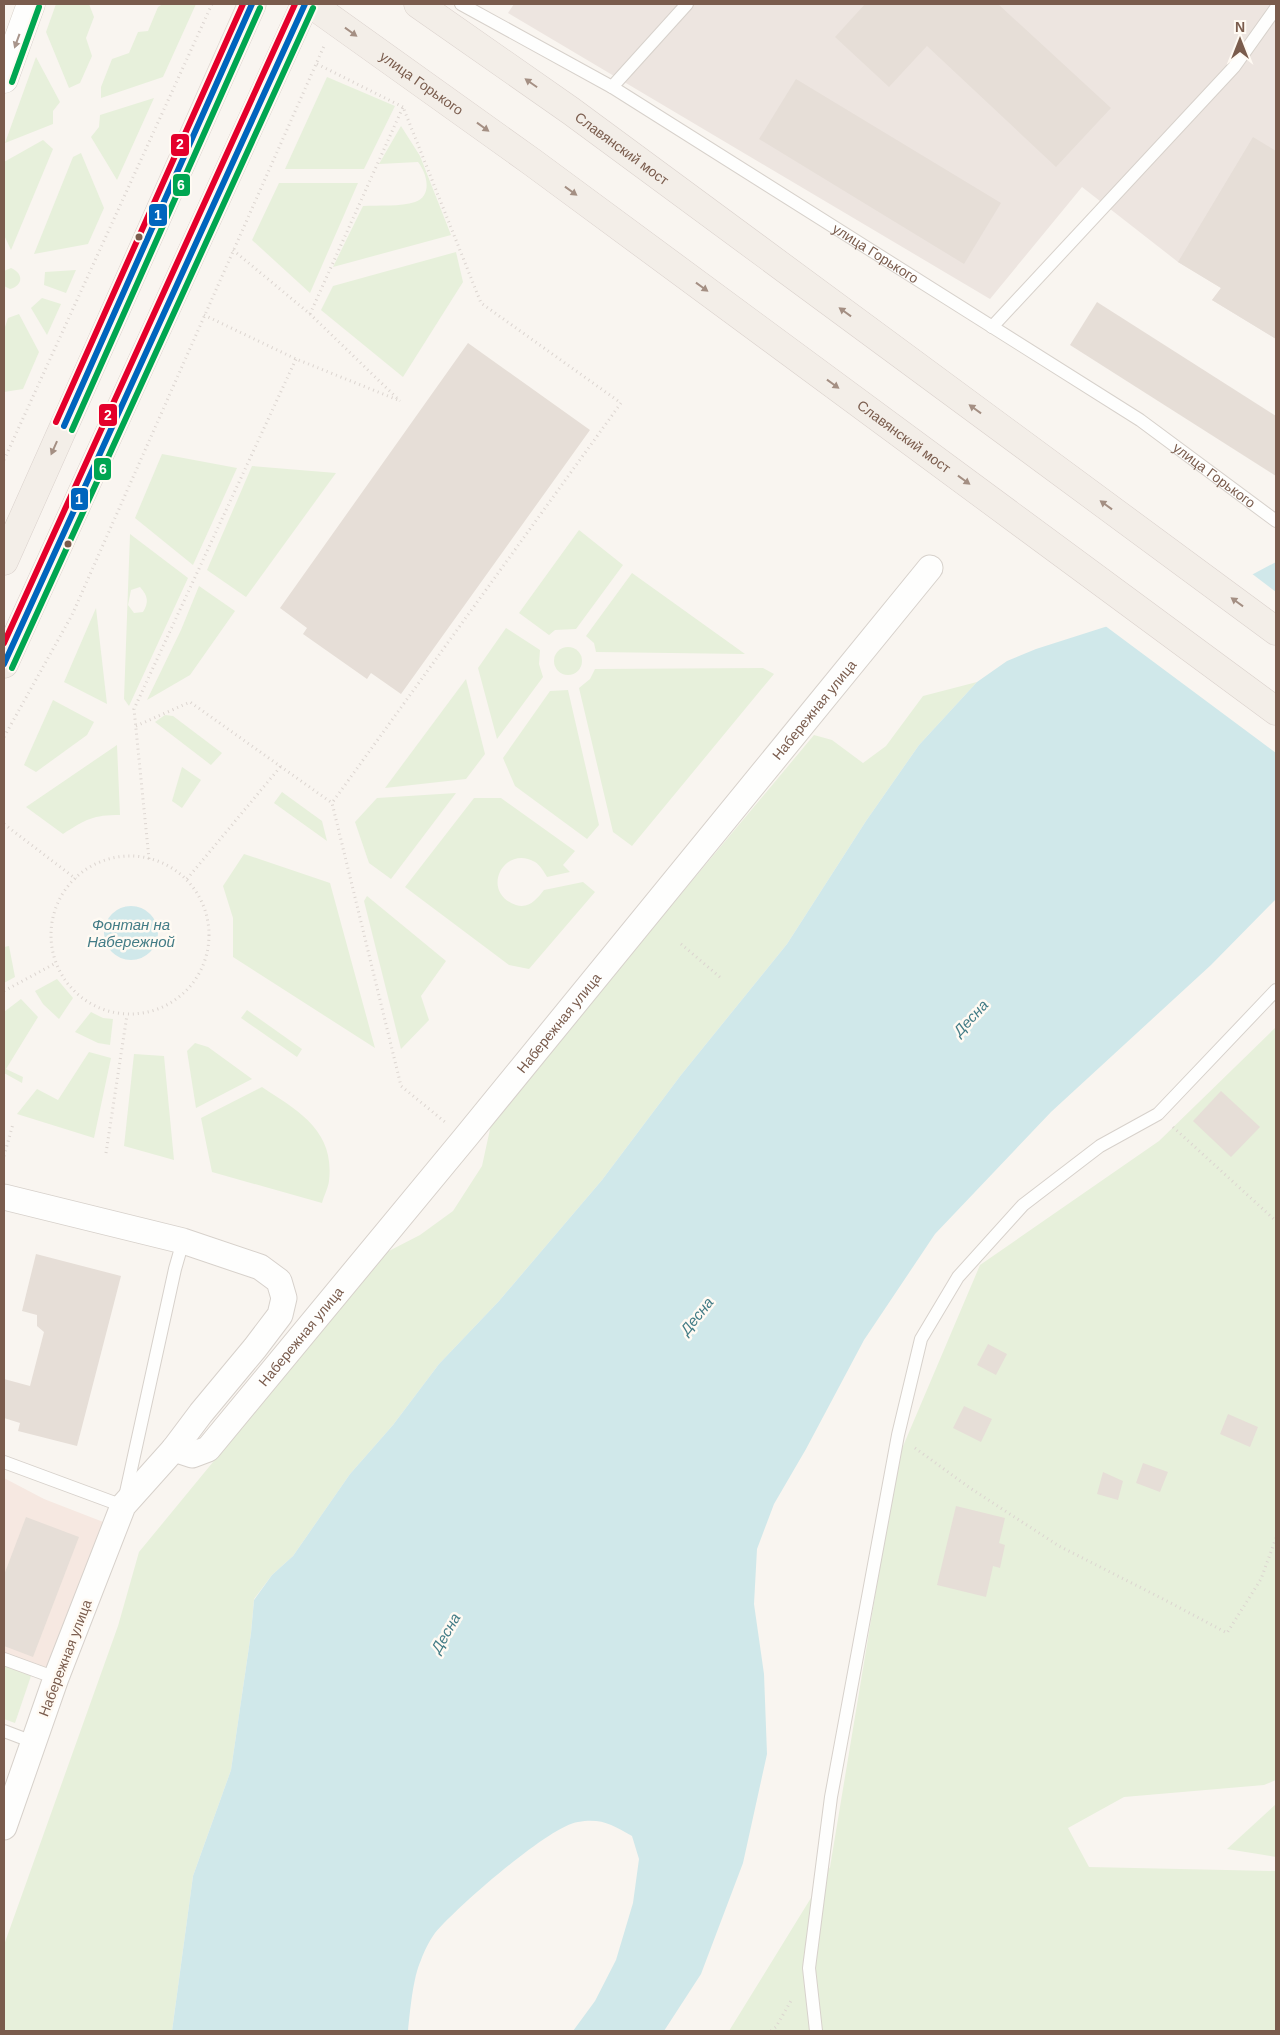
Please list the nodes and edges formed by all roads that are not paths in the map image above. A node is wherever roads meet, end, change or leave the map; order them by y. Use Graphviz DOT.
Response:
graph roads {
  1 [pos="31,4"];
  2 [pos="252,4"];
  3 [pos="305,4"];
  4 [pos="311,4"];
  5 [pos="418,4"];
  6 [pos="461,4"];
  7 [pos="687,4"];
  8 [pos="1276,8"];
  9 [pos="4,79"];
  10 [pos="612,87"];
  11 [pos="532,162"];
  12 [pos="992,327"];
  13 [pos="1276,521"];
  14 [pos="4,561"];
  15 [pos="930,568"];
  16 [pos="1276,630"];
  17 [pos="4,664"];
  18 [pos="1276,710"];
  19 [pos="1276,990"];
  20 [pos="4,1197"];
  21 [pos="183,1241"];
  22 [pos="174,1449"];
  23 [pos="4,1462"];
  24 [pos="123,1506"];
  25 [pos="4,1659"];
  26 [pos="56,1678"];
  27 [pos="4,1731"];
  28 [pos="33,1742"];
  29 [pos="4,1827"];
  30 [pos="816,2031"];
  1 -- 9 [label="street, one-way"];
  2 -- 14 [label="main road, one-way"];
  3 -- 17 [label="main road"];
  4 -- 11 [label="main road, улица Горького, one-way"];
  16 -- 5 [label="main road, Славянский мост, one-way"];
  6 -- 10 [label="lane, улица Горького"];
  7 -- 10 [label="lane"];
  8 -- 12 [label="lane"];
  10 -- 12 [label="lane, улица Горького"];
  11 -- 18 [label="main road, Славянский мост, one-way"];
  12 -- 13 [label="lane, улица Горького"];
  15 -- 22 [label="street, Набережная улица"];
  19 -- 30 [label="lane"];
  20 -- 21 [label="street"];
  21 -- 22 [label="street, Набережная улица"];
  21 -- 24 [label="lane"];
  22 -- 24 [label="street, Набережная улица"];
  23 -- 24 [label="lane"];
  24 -- 26 [label="street, Набережная улица"];
  25 -- 26 [label="lane"];
  26 -- 28 [label="street, Набережная улица"];
  27 -- 28 [label="lane"];
  28 -- 29 [label="street, Набережная улица"];
}
